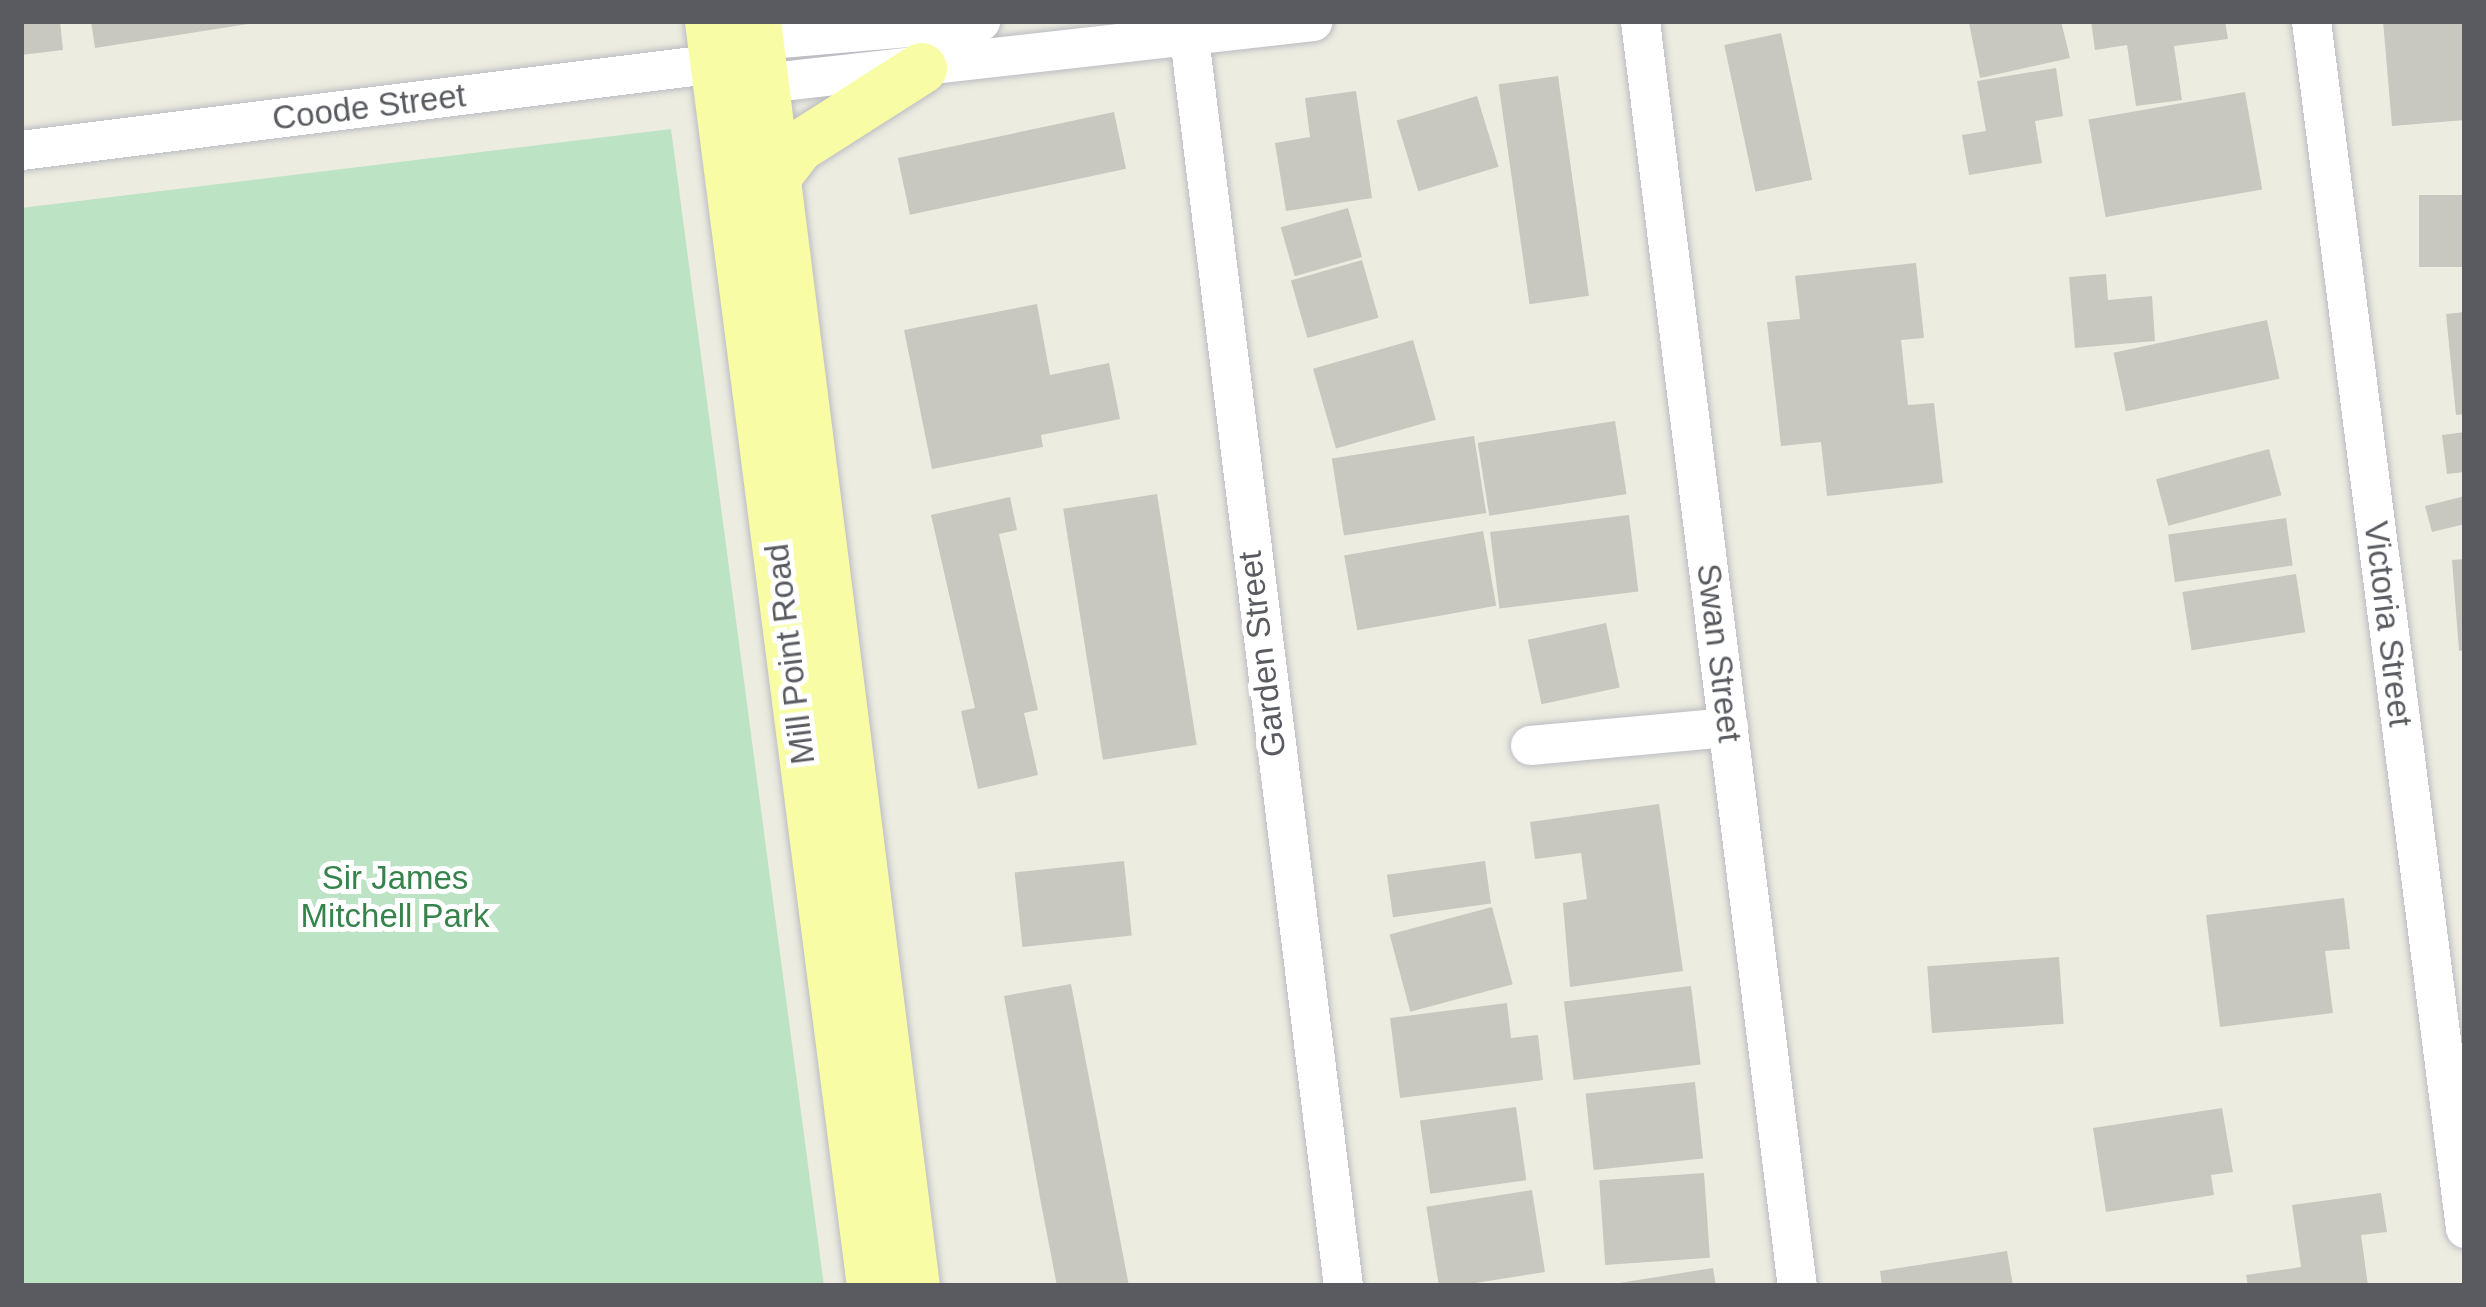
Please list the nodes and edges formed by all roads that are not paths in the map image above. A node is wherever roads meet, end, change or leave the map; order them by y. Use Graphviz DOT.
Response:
graph roads {
  1 [pos="980,21"];
  2 [pos="1312,21"];
  3 [pos="1640,21"];
  4 [pos="2311,21"];
  5 [pos="1188,28"];
  6 [pos="740,46"];
  7 [pos="921,68"];
  8 [pos="21,149"];
  9 [pos="774,178"];
  10 [pos="1728,727"];
  11 [pos="1530,745"];
  12 [pos="2465,1228"];
  13 [pos="872,1286"];
  14 [pos="914,1286"];
  15 [pos="1343,1286"];
  16 [pos="1797,1286"];
  1 -- 6 [label="street, Coode Street"];
  2 -- 5 [label="street, Coode Street"];
  3 -- 10 [label="street, Swan Street"];
  4 -- 12 [label="street, Victoria Street"];
  5 -- 7 [label="street, Coode Street"];
  5 -- 15 [label="street, Garden Street"];
  6 -- 7 [label="street, Coode Street"];
  6 -- 8 [label="street, Coode Street"];
  6 -- 9 [label="main road, Mill Point Road"];
  6 -- 13 [label="main road, Mill Point Road"];
  7 -- 9 [label="main road"];
  9 -- 14 [label="main road, Mill Point Road"];
  10 -- 11 [label="street"];
  10 -- 16 [label="street, Swan Street"];
}
